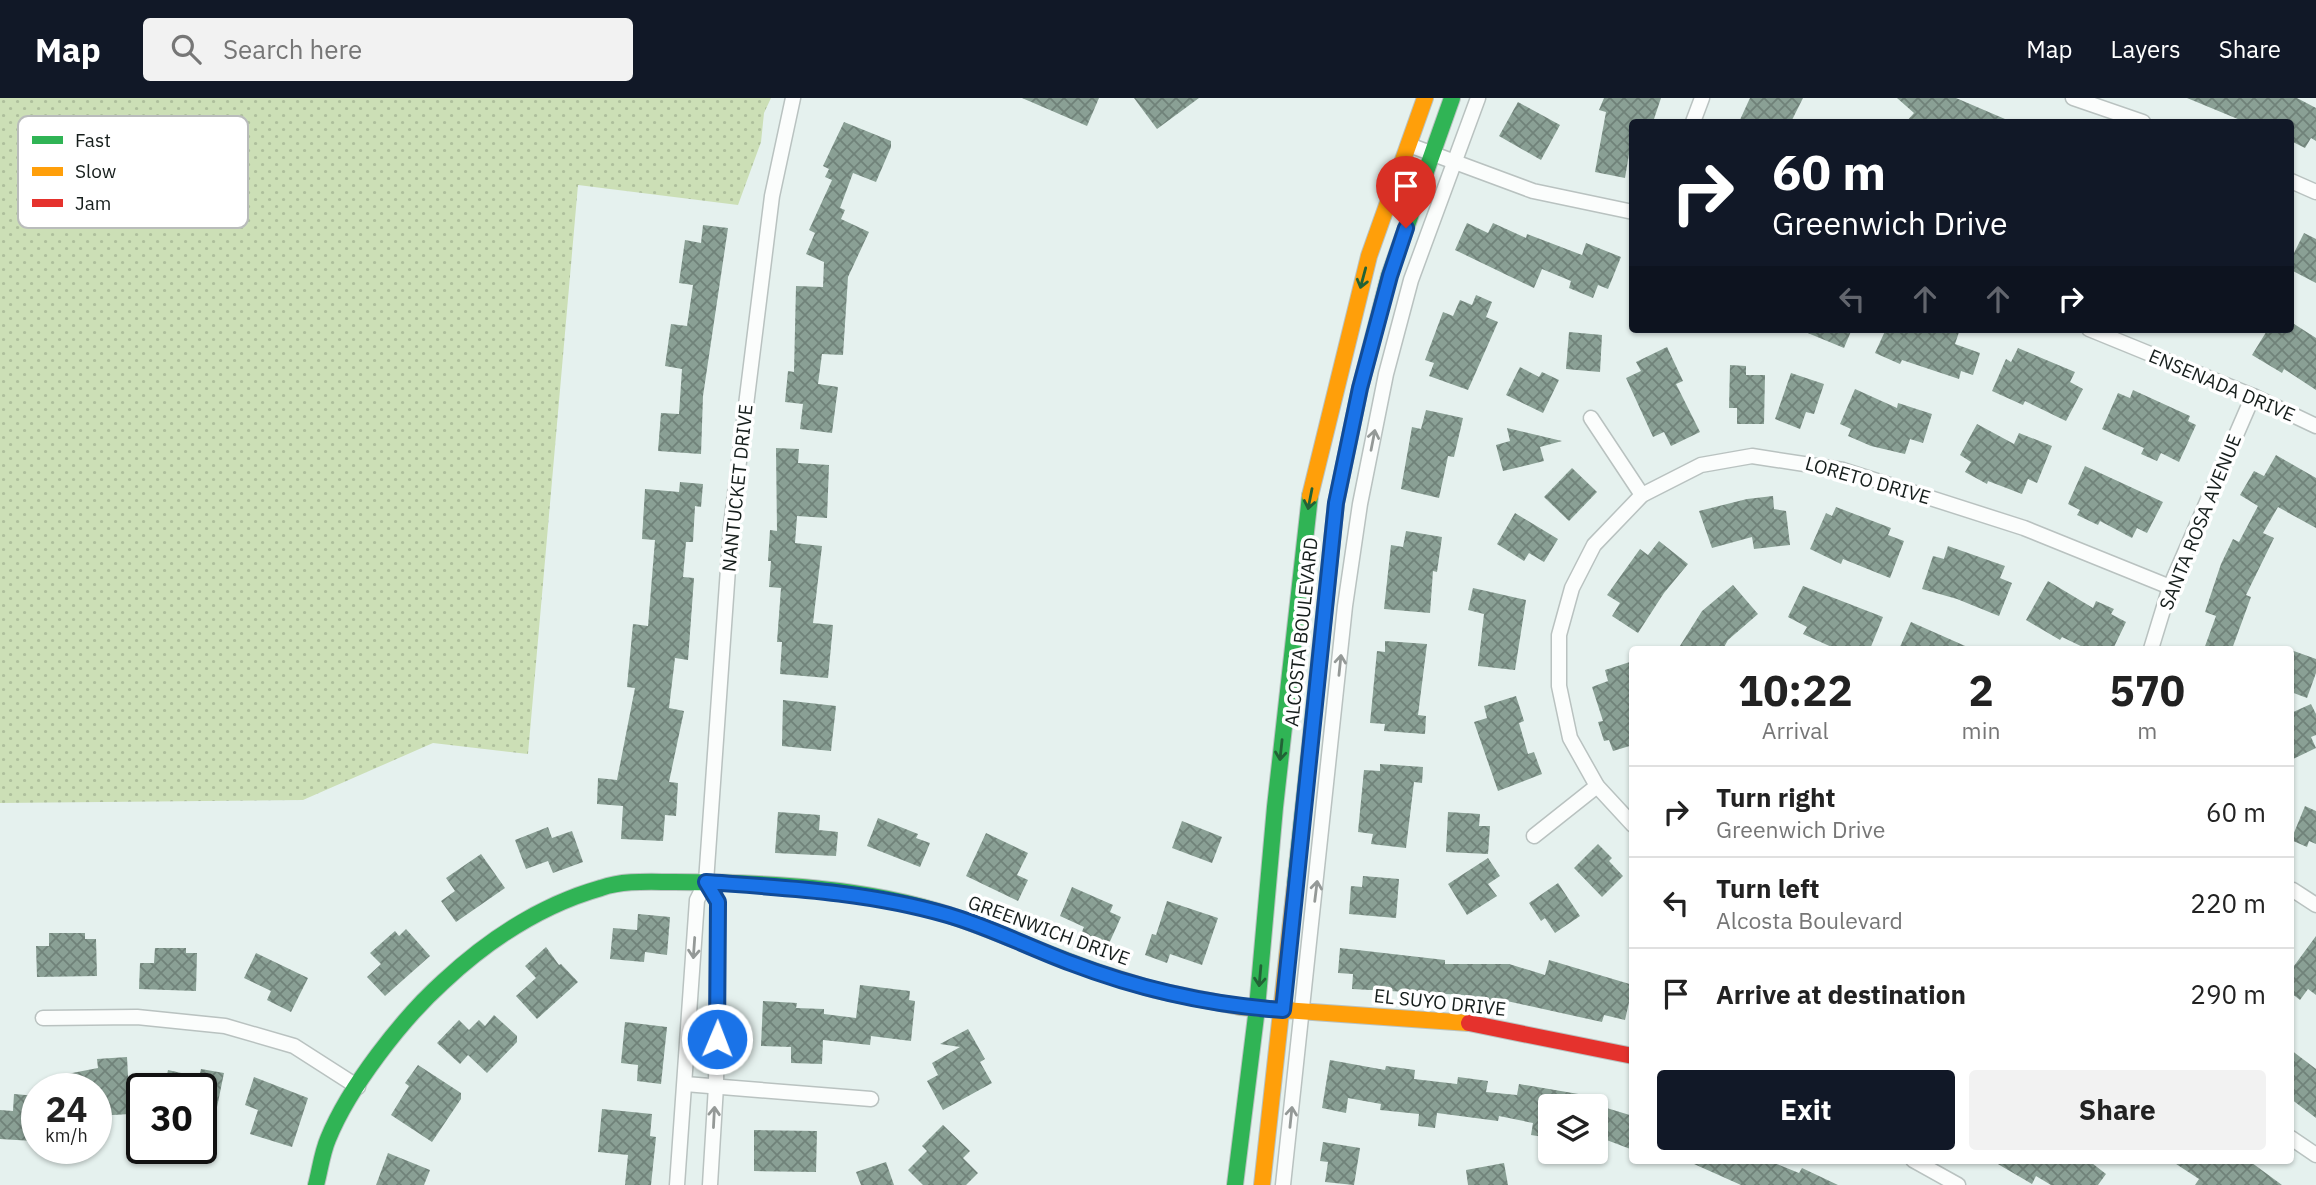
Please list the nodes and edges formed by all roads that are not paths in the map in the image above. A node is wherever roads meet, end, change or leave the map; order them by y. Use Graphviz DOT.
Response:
graph roads {
  1 [pos="793,98"];
  2 [pos="1426,98"];
  3 [pos="1452,98"];
  4 [pos="1478,98"];
  5 [pos="1702,98"];
  6 [pos="2073,98"];
  7 [pos="1694,119"];
  8 [pos="2134,119"];
  9 [pos="1409,145"];
  10 [pos="1432,155"];
  11 [pos="1453,164"];
  12 [pos="2294,182"];
  13 [pos="2316,192"];
  14 [pos="1629,211"];
  15 [pos="2099,333"];
  16 [pos="2253,396"];
  17 [pos="1591,418"];
  18 [pos="2316,426"];
  19 [pos="1642,495"];
  20 [pos="2170,587"];
  21 [pos="2152,646"];
  22 [pos="1597,786"];
  23 [pos="1629,821"];
  24 [pos="1534,836"];
  25 [pos="706,882"];
  26 [pos="2294,891"];
  27 [pos="2316,905"];
  28 [pos="1257,1008"];
  29 [pos="1283,1010"];
  30 [pos="1301,1010"];
  31 [pos="43,1018"];
  32 [pos="1629,1055"];
  33 [pos="685,1084"];
  34 [pos="716,1086"];
  35 [pos="358,1087"];
  36 [pos="872,1099"];
  37 [pos="2294,1140"];
  38 [pos="2316,1156"];
  39 [pos="1920,1164"];
  40 [pos="316,1185"];
  41 [pos="677,1185"];
  42 [pos="710,1185"];
  43 [pos="1235,1185"];
  44 [pos="1262,1185"];
  45 [pos="1283,1185"];
  46 [pos="1958,1185"];
  1 -- 25 [label="street, NANTUCKET DRIVE"];
  2 -- 9 [label="main road, ALCOSTA BOULEVARD"];
  3 -- 10 [label="main road, ALCOSTA BOULEVARD"];
  4 -- 11 [label="street"];
  5 -- 7 [label="street"];
  6 -- 8 [label="street"];
  9 -- 10 [label="street"];
  9 -- 28 [label="main road, ALCOSTA BOULEVARD, one-way"];
  10 -- 11 [label="street"];
  10 -- 29 [label="main road, ALCOSTA BOULEVARD"];
  11 -- 14 [label="street"];
  30 -- 11 [label="street, one-way"];
  12 -- 13 [label="street"];
  15 -- 16 [label="street, ENSENADA DRIVE"];
  16 -- 18 [label="street, ENSENADA DRIVE"];
  16 -- 20 [label="street, SANTA ROSA AVENUE"];
  17 -- 19 [label="street"];
  19 -- 20 [label="street, LORETO DRIVE"];
  19 -- 22 [label="street, LORETO DRIVE"];
  20 -- 21 [label="street, SANTA ROSA AVENUE"];
  22 -- 23 [label="street, LORETO DRIVE"];
  22 -- 24 [label="street"];
  25 -- 28 [label="main road, GREENWICH DRIVE"];
  25 -- 33 [label="street, NANTUCKET DRIVE, one-way"];
  25 -- 34 [label="street, NANTUCKET DRIVE"];
  25 -- 35 [label="main road, GREENWICH DRIVE"];
  26 -- 27 [label="street"];
  28 -- 29 [label="main road, GREENWICH DRIVE"];
  28 -- 43 [label="main road, ALCOSTA BOULEVARD"];
  29 -- 30 [label="main road, EL SUYO DRIVE"];
  29 -- 44 [label="main road, ALCOSTA BOULEVARD"];
  30 -- 32 [label="main road, EL SUYO DRIVE"];
  45 -- 30 [label="street, one-way"];
  31 -- 35 [label="street"];
  33 -- 34 [label="street"];
  33 -- 41 [label="street, NANTUCKET DRIVE"];
  34 -- 36 [label="street"];
  42 -- 34 [label="street, NANTUCKET DRIVE, one-way"];
  35 -- 40 [label="main road, GREENWICH DRIVE"];
  37 -- 38 [label="street"];
  39 -- 46 [label="street"];
}
